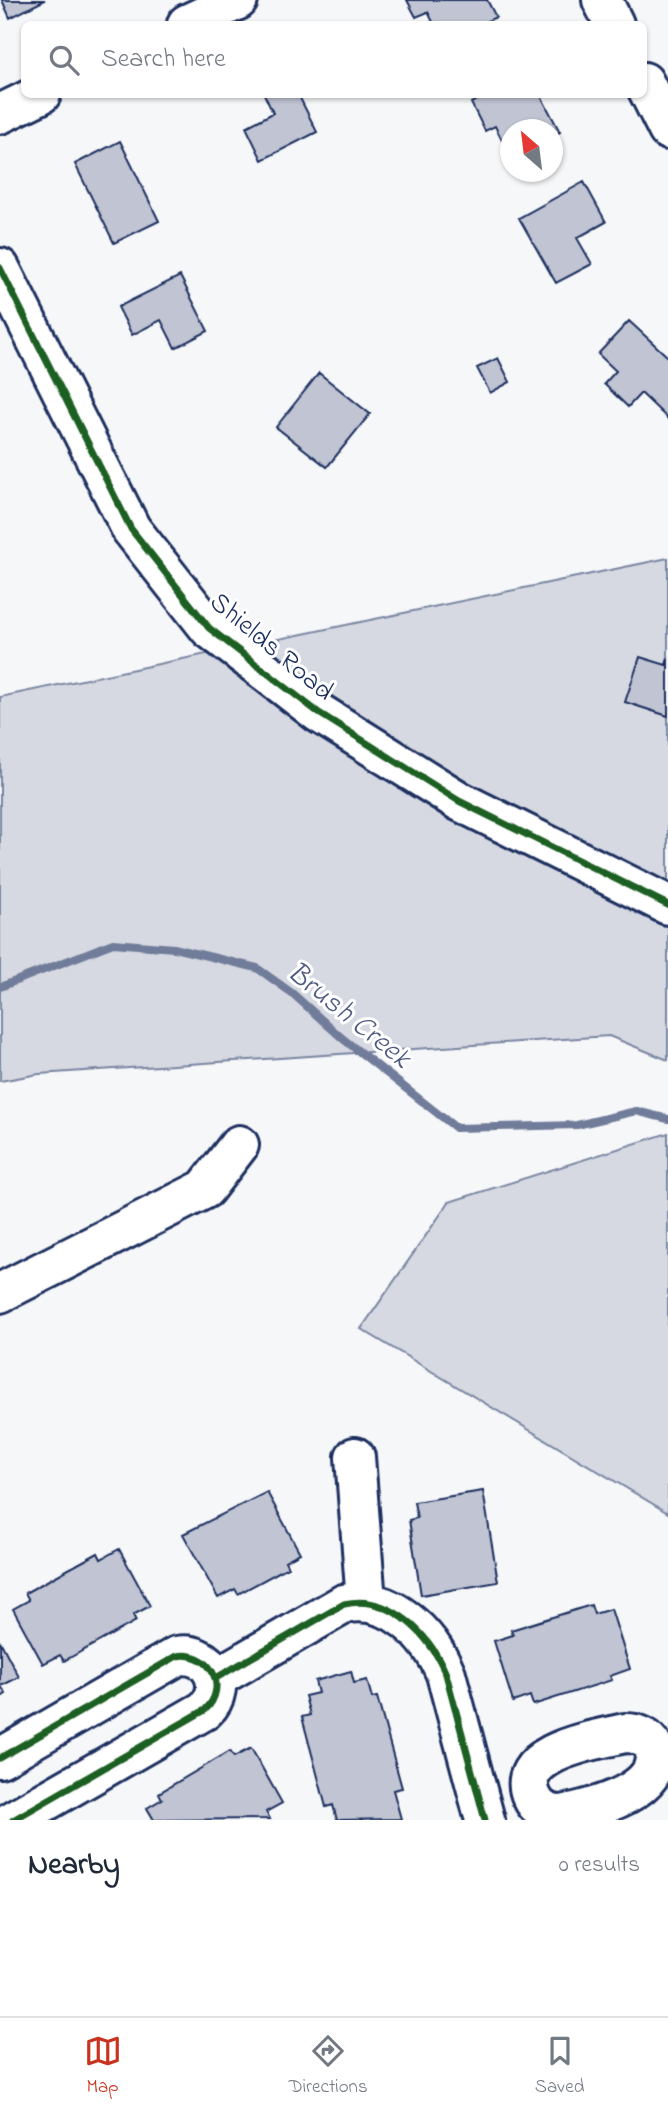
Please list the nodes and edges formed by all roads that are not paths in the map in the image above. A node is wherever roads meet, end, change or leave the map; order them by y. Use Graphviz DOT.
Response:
graph roads {
  1 [pos="238,0"];
  2 [pos="602,0"];
  3 [pos="193,21"];
  4 [pos="612,21"];
  5 [pos="647,90"];
  6 [pos="33,98"];
  7 [pos="0,114"];
  8 [pos="668,130"];
  9 [pos="0,268"];
  10 [pos="668,905"];
  11 [pos="239,1145"];
  12 [pos="0,1293"];
  13 [pos="355,1457"];
  14 [pos="366,1602"];
  15 [pos="216,1678"];
  16 [pos="55,1726"];
  17 [pos="0,1758"];
  18 [pos="85,1779"];
  19 [pos="531,1795"];
  20 [pos="484,1815"];
  21 [pos="13,1820"];
  1 -- 3 [label="street"];
  2 -- 4 [label="street"];
  5 -- 8 [label="street"];
  6 -- 7 [label="street"];
  9 -- 10 [label="street, Shields Road"];
  11 -- 12 [label="street"];
  13 -- 14 [label="street"];
  14 -- 15 [label="street"];
  14 -- 20 [label="street"];
  15 -- 16 [label="street"];
  15 -- 18 [label="street"];
  16 -- 17 [label="street"];
  16 -- 18 [label="street"];
  18 -- 21 [label="street"];
  19 -- 20 [label="street"];
}
